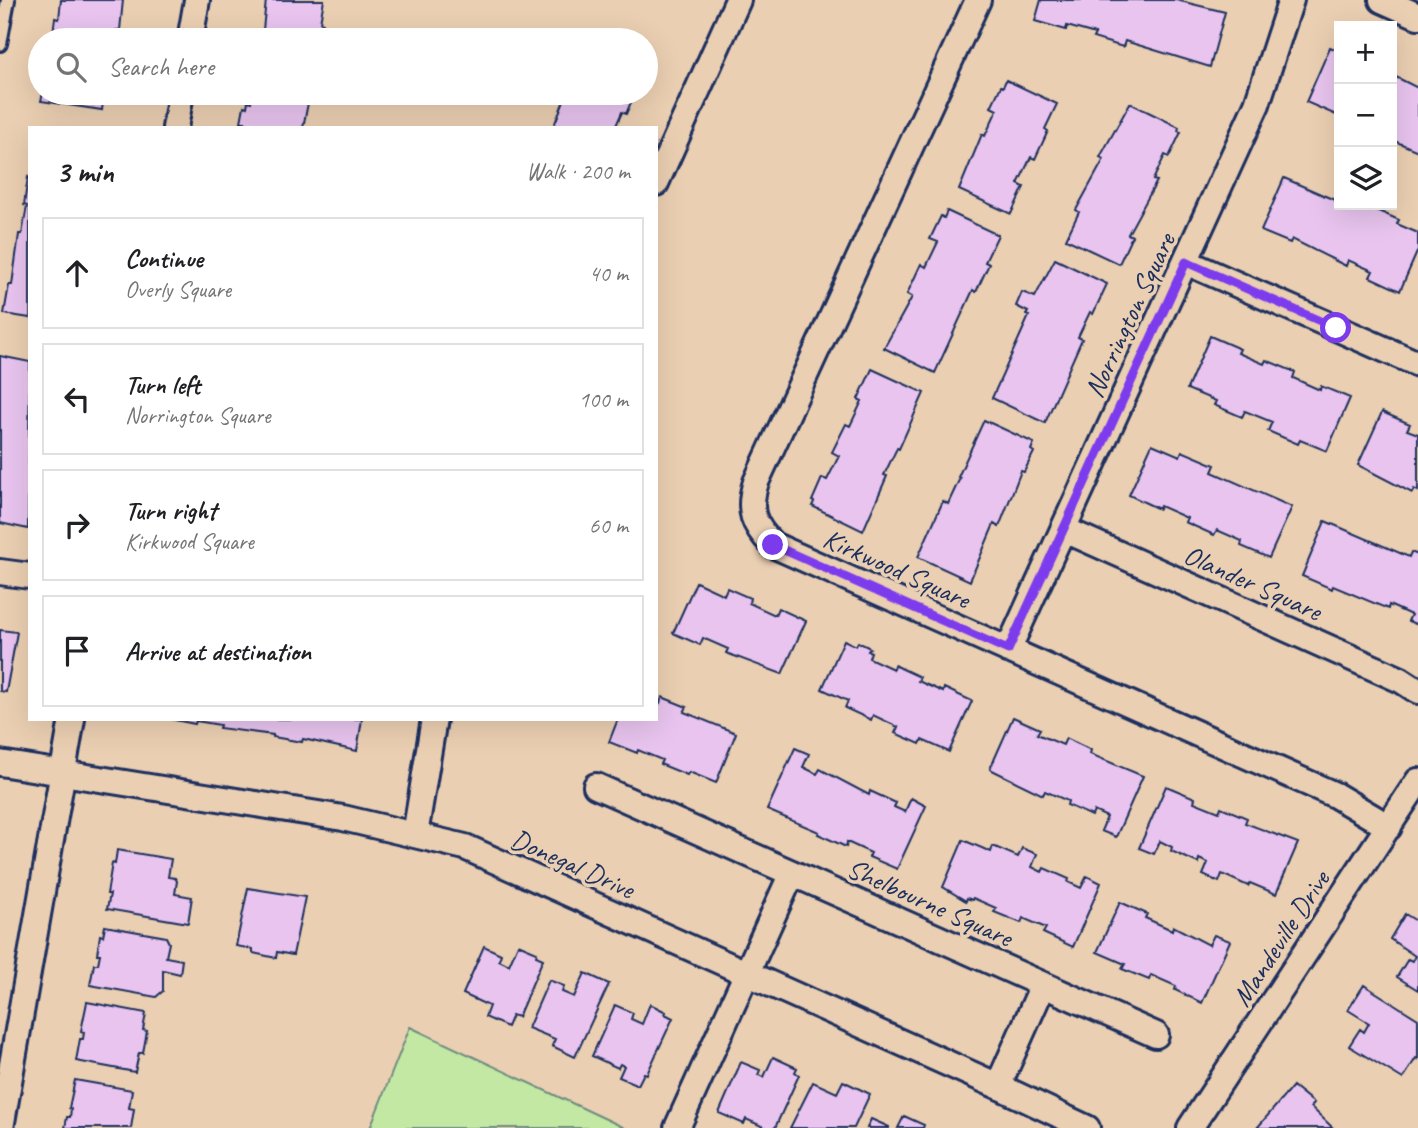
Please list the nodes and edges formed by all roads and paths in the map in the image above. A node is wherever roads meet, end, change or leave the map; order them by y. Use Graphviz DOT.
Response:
graph roads {
  1 [pos="8,0"];
  2 [pos="197,0"];
  3 [pos="738,0"];
  4 [pos="978,0"];
  5 [pos="1291,0"];
  6 [pos="1382,0"];
  7 [pos="1418,16"];
  8 [pos="192,28"];
  9 [pos="0,44"];
  10 [pos="179,105"];
  11 [pos="175,126"];
  12 [pos="658,179"];
  13 [pos="1186,262"];
  14 [pos="1418,365"];
  15 [pos="1063,529"];
  16 [pos="0,572"];
  17 [pos="28,576"];
  18 [pos="1008,650"];
  19 [pos="1418,691"];
  20 [pos="72,721"];
  21 [pos="435,721"];
  22 [pos="0,763"];
  23 [pos="63,772"];
  24 [pos="1418,781"];
  25 [pos="596,786"];
  26 [pos="1389,827"];
  27 [pos="415,835"];
  28 [pos="792,873"];
  29 [pos="748,974"];
  30 [pos="1043,985"];
  31 [pos="1156,1035"];
  32 [pos="998,1086"];
  33 [pos="1,1128"];
  34 [pos="677,1128"];
  35 [pos="1087,1128"];
  36 [pos="1190,1128"];
  1 -- 9 [label="lane"];
  2 -- 8 [label="street"];
  3 -- 12 [label="street"];
  4 -- 18 [label="street, Kirkwood Square"];
  5 -- 13 [label="street, Norrington Square"];
  6 -- 7 [label="street"];
  10 -- 11 [label="street"];
  13 -- 14 [label="street"];
  13 -- 15 [label="street, Norrington Square"];
  15 -- 18 [label="street, Norrington Square"];
  15 -- 19 [label="street, Olander Square"];
  16 -- 17 [label="street"];
  18 -- 26 [label="street, Kirkwood Square"];
  20 -- 23 [label="street"];
  21 -- 27 [label="street"];
  22 -- 23 [label="street, Donegal Drive"];
  23 -- 27 [label="street, Donegal Drive"];
  23 -- 33 [label="street"];
  24 -- 26 [label="street, Mandeville Drive"];
  25 -- 28 [label="street, Shelbourne Square"];
  26 -- 36 [label="street, Mandeville Drive"];
  27 -- 29 [label="street, Donegal Drive"];
  28 -- 29 [label="street"];
  28 -- 30 [label="street, Shelbourne Square"];
  29 -- 32 [label="street, Donegal Drive"];
  29 -- 34 [label="street"];
  30 -- 31 [label="street, Shelbourne Square"];
  30 -- 32 [label="street"];
  32 -- 35 [label="street, Donegal Drive"];
}
